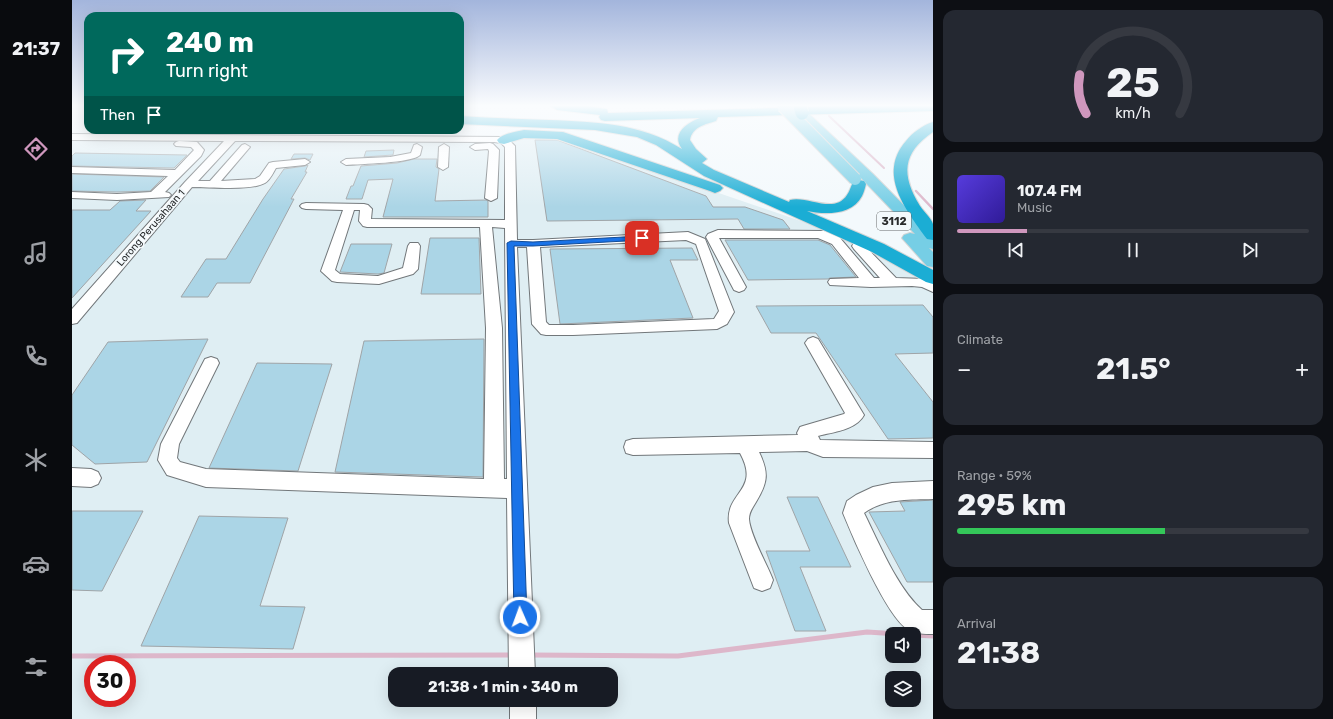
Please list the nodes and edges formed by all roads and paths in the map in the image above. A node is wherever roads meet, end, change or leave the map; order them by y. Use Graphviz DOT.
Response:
graph roads {
  1 [pos="231,140"];
  2 [pos="303,140"];
  3 [pos="480,140"];
  4 [pos="500,140"];
  5 [pos="504,140"];
  6 [pos="572,140"];
  7 [pos="653,140"];
  8 [pos="684,140"];
  9 [pos="818,140"];
  10 [pos="826,140"];
  11 [pos="913,140"];
  12 [pos="416,142"];
  13 [pos="72,145"];
  14 [pos="245,147"];
  15 [pos="444,148"];
  16 [pos="305,162"];
  17 [pos="346,162"];
  18 [pos="443,167"];
  19 [pos="72,170"];
  20 [pos="145,171"];
  21 [pos="177,173"];
  22 [pos="861,180"];
  23 [pos="190,184"];
  24 [pos="213,184"];
  25 [pos="72,195"];
  26 [pos="155,195"];
  27 [pos="179,196"];
  28 [pos="117,197"];
  29 [pos="491,198"];
  30 [pos="306,206"];
  31 [pos="350,206"];
  32 [pos="486,224"];
  33 [pos="510,224"];
  34 [pos="828,226"];
  35 [pos="933,235"];
  36 [pos="511,243"];
  37 [pos="533,244"];
  38 [pos="933,244"];
  39 [pos="414,246"];
  40 [pos="858,246"];
  41 [pos="933,262"];
  42 [pos="933,278"];
  43 [pos="835,282"];
  44 [pos="871,282"];
  45 [pos="893,283"];
  46 [pos="933,286"];
  47 [pos="739,287"];
  48 [pos="72,319"];
  49 [pos="813,343"];
  50 [pos="211,363"];
  51 [pos="811,443"];
  52 [pos="744,445"];
  53 [pos="633,447"];
  54 [pos="933,450"];
  55 [pos="72,477"];
  56 [pos="91,478"];
  57 [pos="494,488"];
  58 [pos="517,489"];
  59 [pos="933,490"];
  60 [pos="762,580"];
  61 [pos="933,622"];
  62 [pos="522,667"];
  63 [pos="523,707"];
  64 [pos="523,719"];
  1 -- 23 [label="street, Lorong Perusahaan 1"];
  2 -- 12 [label="street"];
  3 -- 12 [label="street"];
  4 -- 5 [label="street"];
  5 -- 33 [label="street"];
  6 -- 34 [label="highway"];
  7 -- 34 [label="highway"];
  8 -- 22 [label="highway"];
  9 -- 22 [label="main road, 3112, bridge"];
  10 -- 22 [label="main road, 3112"];
  11 -- 35 [label="highway"];
  12 -- 15 [label="street"];
  12 -- 17 [label="street"];
  13 -- 21 [label="street"];
  14 -- 24 [label="street"];
  15 -- 18 [label="street"];
  15 -- 29 [label="street"];
  16 -- 24 [label="street"];
  19 -- 20 [label="street"];
  20 -- 21 [label="street"];
  20 -- 28 [label="street"];
  21 -- 26 [label="street"];
  22 -- 38 [label="main road, 3112"];
  22 -- 41 [label="main road, 3112"];
  23 -- 24 [label="street"];
  23 -- 27 [label="street, Lorong Perusahaan 1"];
  25 -- 28 [label="street"];
  26 -- 27 [label="street"];
  26 -- 28 [label="street"];
  27 -- 48 [label="street, Lorong Perusahaan 1"];
  30 -- 31 [label="street"];
  31 -- 32 [label="street"];
  31 -- 39 [label="street"];
  32 -- 33 [label="street"];
  32 -- 57 [label="street"];
  33 -- 36 [label="street"];
  34 -- 42 [label="highway"];
  36 -- 37 [label="street"];
  36 -- 58 [label="street"];
  37 -- 37 [label="street"];
  40 -- 45 [label="street"];
  43 -- 44 [label="street"];
  44 -- 45 [label="street"];
  44 -- 47 [label="street"];
  45 -- 46 [label="street"];
  49 -- 51 [label="street"];
  50 -- 57 [label="street"];
  51 -- 52 [label="street"];
  51 -- 54 [label="street"];
  52 -- 53 [label="street"];
  52 -- 60 [label="street"];
  55 -- 56 [label="street"];
  57 -- 58 [label="street"];
  58 -- 62 [label="street"];
  59 -- 61 [label="street"];
  63 -- 64 [label="street"];
}
